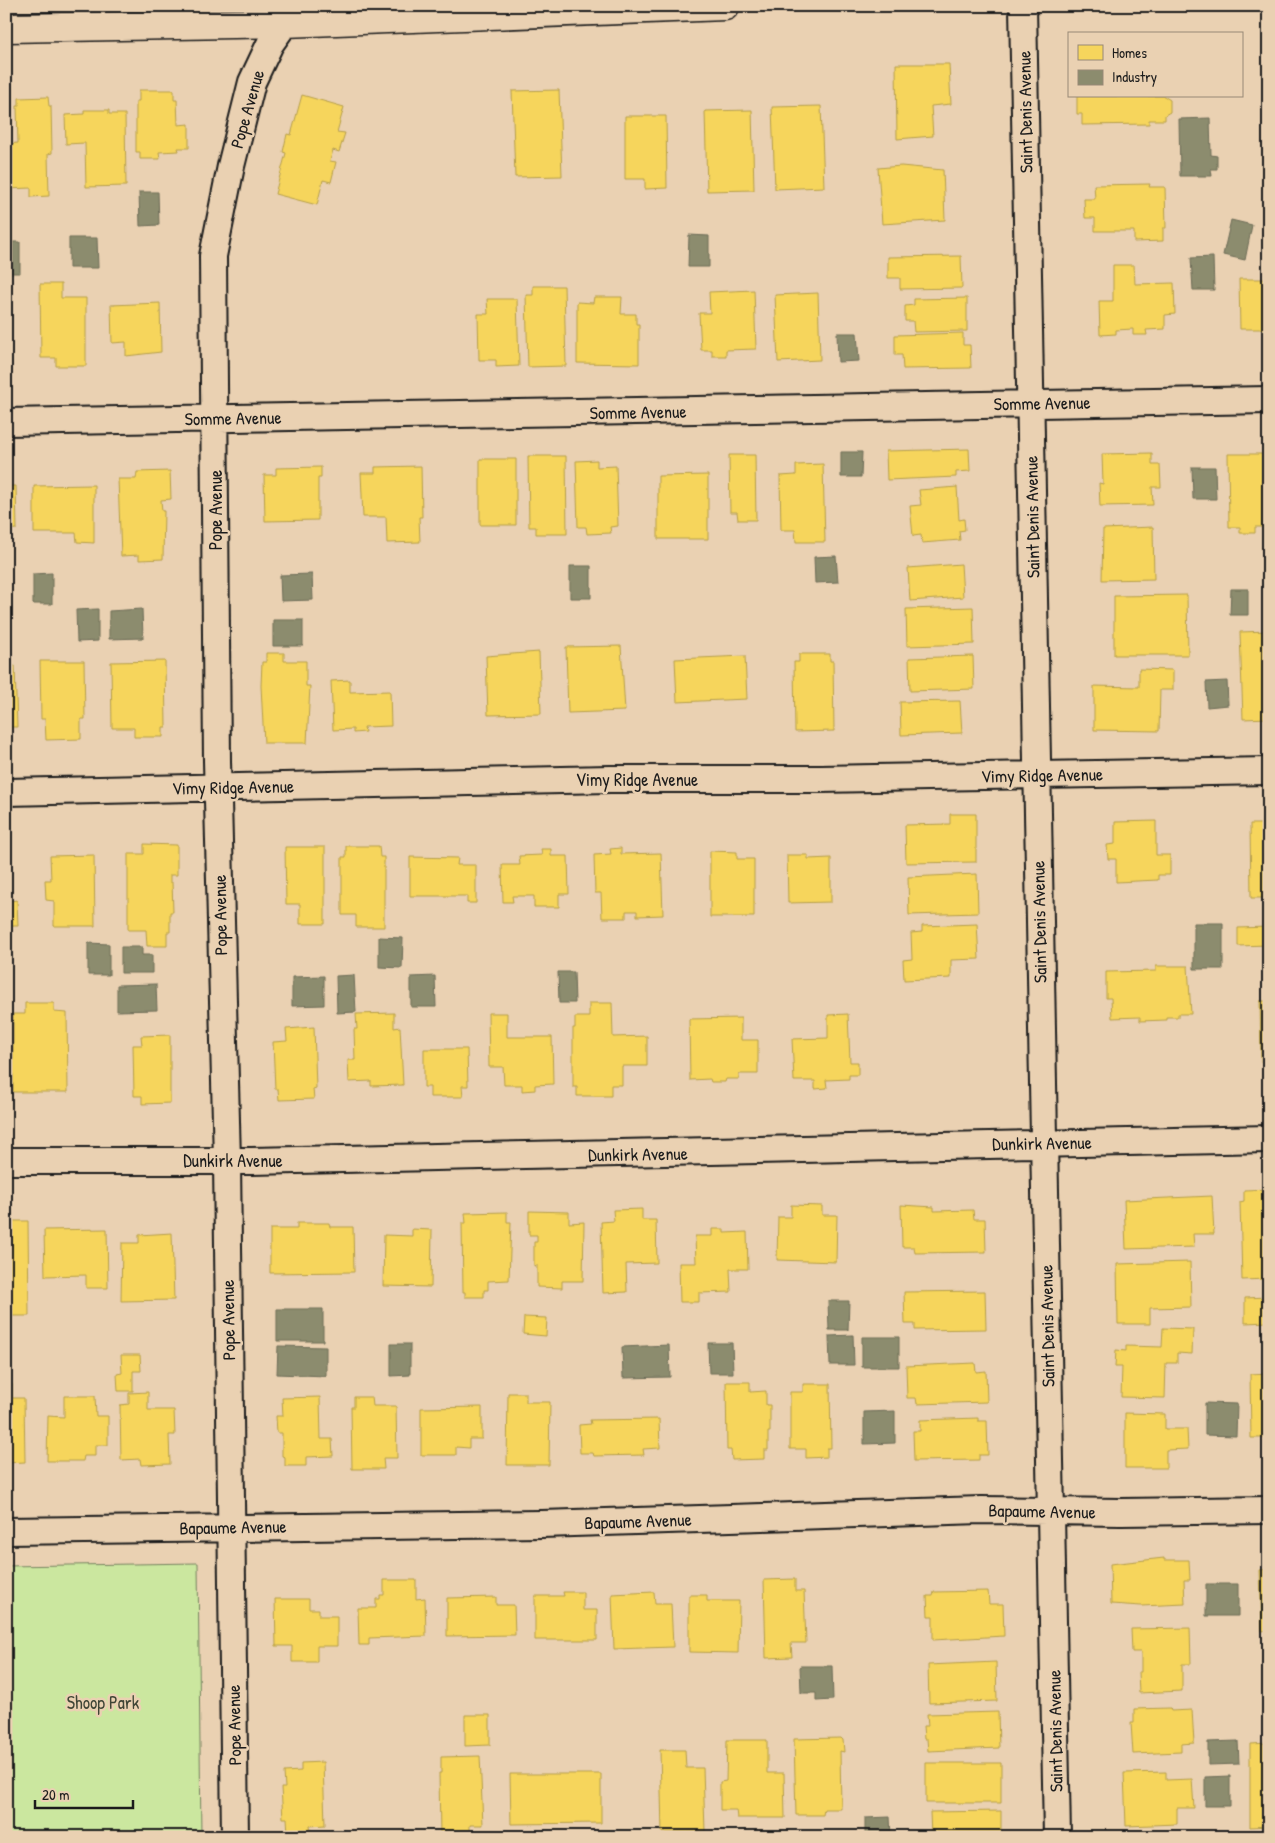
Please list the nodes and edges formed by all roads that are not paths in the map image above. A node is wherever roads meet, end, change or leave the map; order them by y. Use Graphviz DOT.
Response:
graph roads {
  1 [pos="725,6"];
  2 [pos="1023,6"];
  3 [pos="645,7"];
  4 [pos="287,15"];
  5 [pos="6,28"];
  6 [pos="1269,400"];
  7 [pos="1030,404"];
  8 [pos="215,418"];
  9 [pos="6,422"];
  10 [pos="1269,770"];
  11 [pos="1036,776"];
  12 [pos="218,787"];
  13 [pos="6,792"];
  14 [pos="1269,1139"];
  15 [pos="1043,1143"];
  16 [pos="6,1160"];
  17 [pos="227,1161"];
  18 [pos="1269,1510"];
  19 [pos="1051,1511"];
  20 [pos="231,1527"];
  21 [pos="6,1531"];
  22 [pos="236,1837"];
  23 [pos="1057,1837"];
  1 -- 3 [label="highway"];
  2 -- 7 [label="street, Saint Denis Avenue"];
  3 -- 4 [label="highway"];
  4 -- 5 [label="highway"];
  4 -- 8 [label="street, Pope Avenue"];
  6 -- 7 [label="street, Somme Avenue"];
  7 -- 8 [label="street, Somme Avenue"];
  7 -- 11 [label="street, Saint Denis Avenue"];
  8 -- 9 [label="street, Somme Avenue"];
  8 -- 12 [label="street, Pope Avenue"];
  10 -- 11 [label="street, Vimy Ridge Avenue"];
  11 -- 12 [label="street, Vimy Ridge Avenue"];
  11 -- 15 [label="street, Saint Denis Avenue"];
  12 -- 13 [label="street, Vimy Ridge Avenue"];
  12 -- 17 [label="street, Pope Avenue"];
  14 -- 15 [label="street, Dunkirk Avenue"];
  15 -- 17 [label="street, Dunkirk Avenue"];
  15 -- 19 [label="street, Saint Denis Avenue"];
  16 -- 17 [label="street, Dunkirk Avenue"];
  17 -- 20 [label="street, Pope Avenue"];
  18 -- 19 [label="street, Bapaume Avenue"];
  19 -- 20 [label="street, Bapaume Avenue"];
  19 -- 23 [label="street, Saint Denis Avenue"];
  20 -- 21 [label="street, Bapaume Avenue"];
  20 -- 22 [label="street, Pope Avenue"];
}
